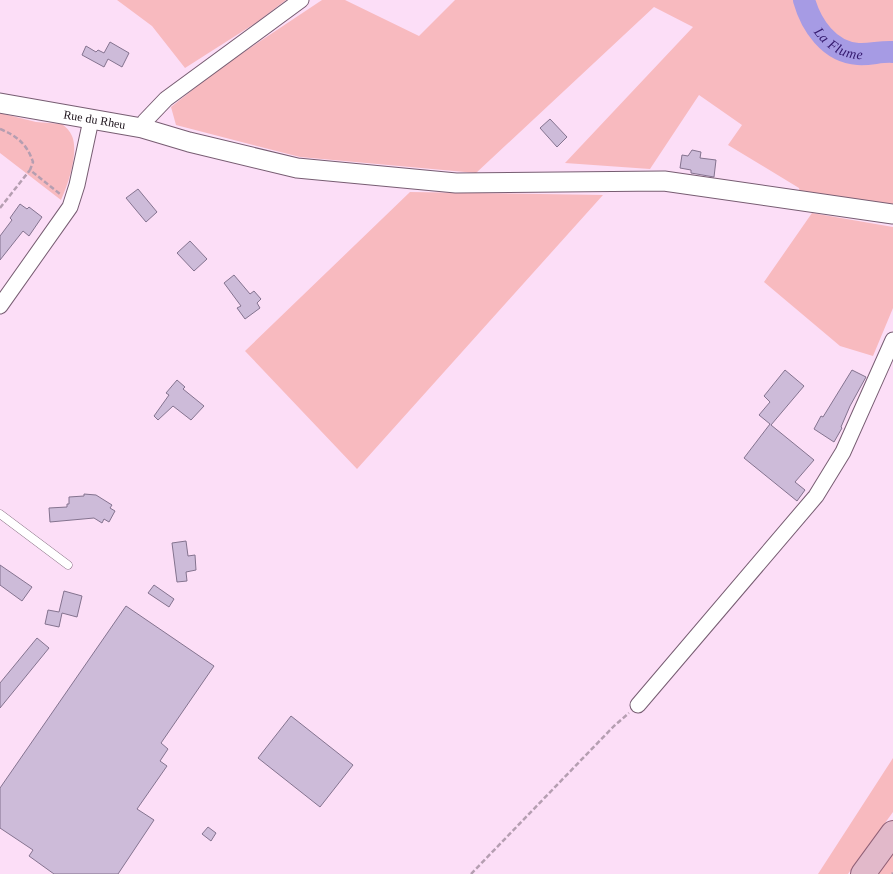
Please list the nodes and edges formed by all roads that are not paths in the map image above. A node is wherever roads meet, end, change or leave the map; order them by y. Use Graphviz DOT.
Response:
graph roads {
  1 [pos="301,0"];
  2 [pos="0,103"];
  3 [pos="91,120"];
  4 [pos="142,128"];
  5 [pos="893,214"];
  6 [pos="0,306"];
  7 [pos="893,340"];
  8 [pos="0,514"];
  9 [pos="68,565"];
  10 [pos="638,705"];
  11 [pos="893,833"];
  12 [pos="863,874"];
  1 -- 4 [label="street"];
  2 -- 3 [label="street, Rue du Rheu"];
  3 -- 4 [label="street, Rue du Rheu"];
  3 -- 6 [label="street"];
  4 -- 5 [label="street, Rue du Rheu"];
  7 -- 10 [label="street"];
  8 -- 9 [label="lane"];
  11 -- 12 [label="main road"];
}
